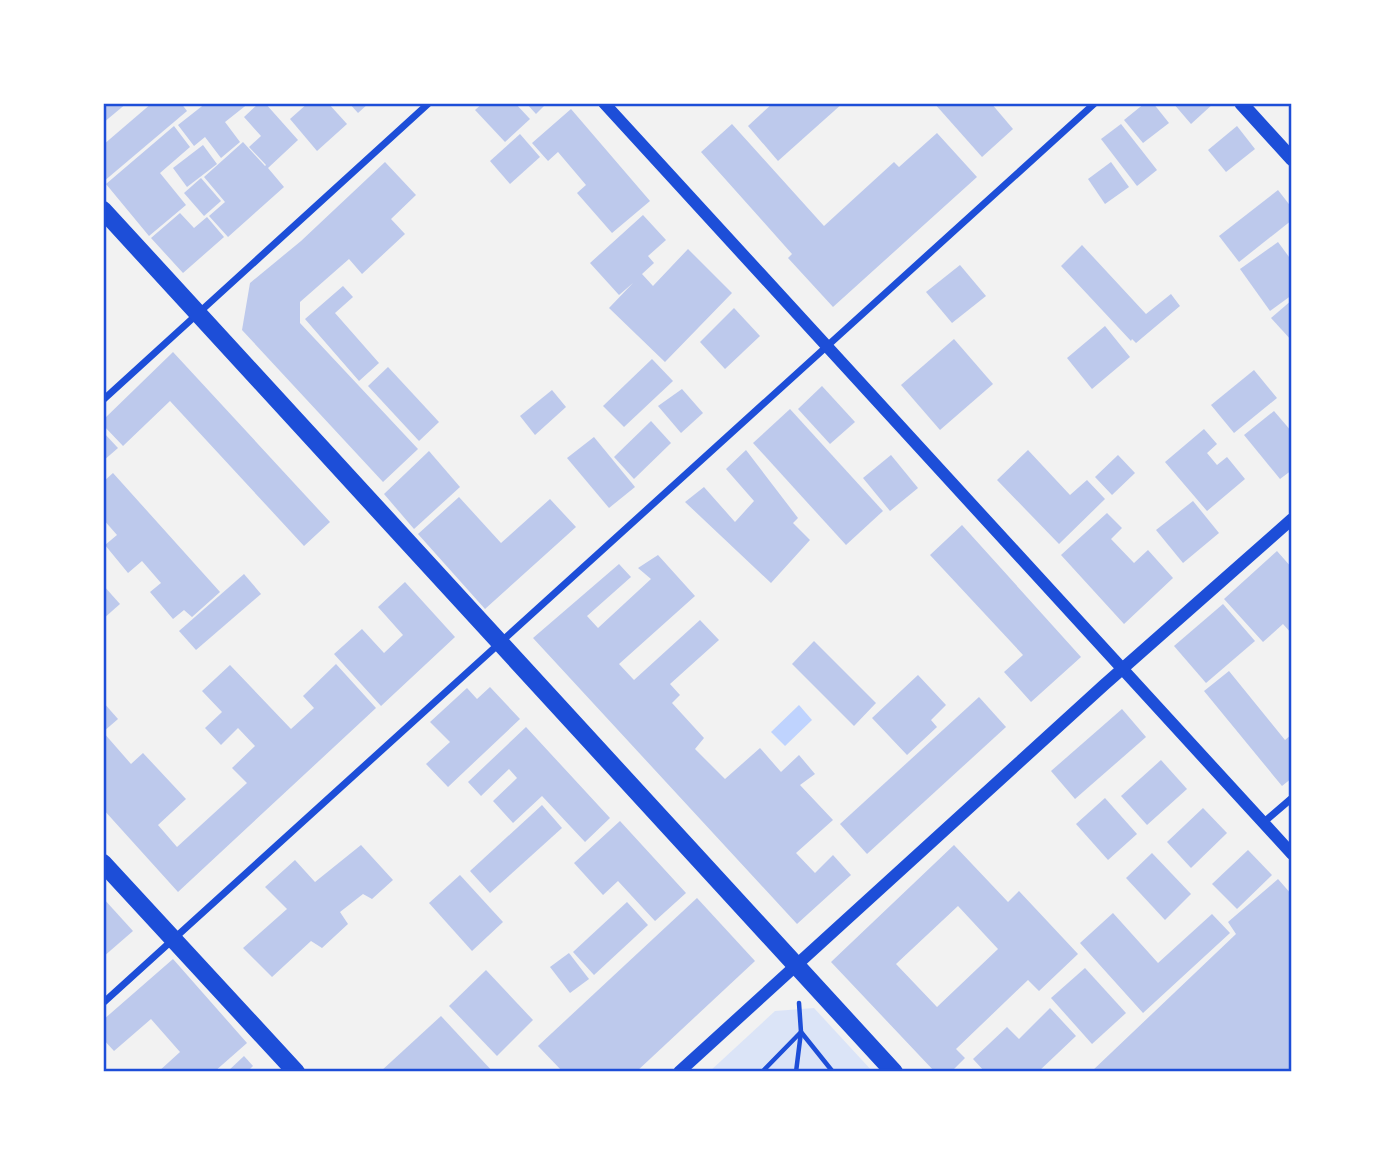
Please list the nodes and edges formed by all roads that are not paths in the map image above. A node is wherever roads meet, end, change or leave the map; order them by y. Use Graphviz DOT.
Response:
graph roads {
  1 [pos="429,103"];
  2 [pos="604,103"];
  3 [pos="1095,103"];
  4 [pos="1241,103"];
  5 [pos="1292,159"];
  6 [pos="103,210"];
  7 [pos="198,314"];
  8 [pos="827,347"];
  9 [pos="103,400"];
  10 [pos="1292,519"];
  11 [pos="502,642"];
  12 [pos="1122,669"];
  13 [pos="1292,798"];
  14 [pos="1263,823"];
  15 [pos="1292,854"];
  16 [pos="103,863"];
  17 [pos="174,939"];
  18 [pos="796,964"];
  19 [pos="103,1003"];
  20 [pos="296,1072"];
  21 [pos="679,1072"];
  22 [pos="894,1072"];
  1 -- 7 [label="street"];
  2 -- 8 [label="street"];
  3 -- 8 [label="street"];
  4 -- 5 [label="main road"];
  6 -- 7 [label="main road"];
  7 -- 9 [label="street"];
  7 -- 11 [label="main road"];
  8 -- 11 [label="street"];
  8 -- 12 [label="street"];
  10 -- 12 [label="street"];
  11 -- 17 [label="street"];
  11 -- 18 [label="main road"];
  12 -- 14 [label="street"];
  12 -- 18 [label="street"];
  13 -- 14 [label="street"];
  14 -- 15 [label="street"];
  16 -- 17 [label="main road"];
  17 -- 19 [label="street"];
  17 -- 20 [label="main road"];
  18 -- 21 [label="street"];
  18 -- 22 [label="main road"];
}
